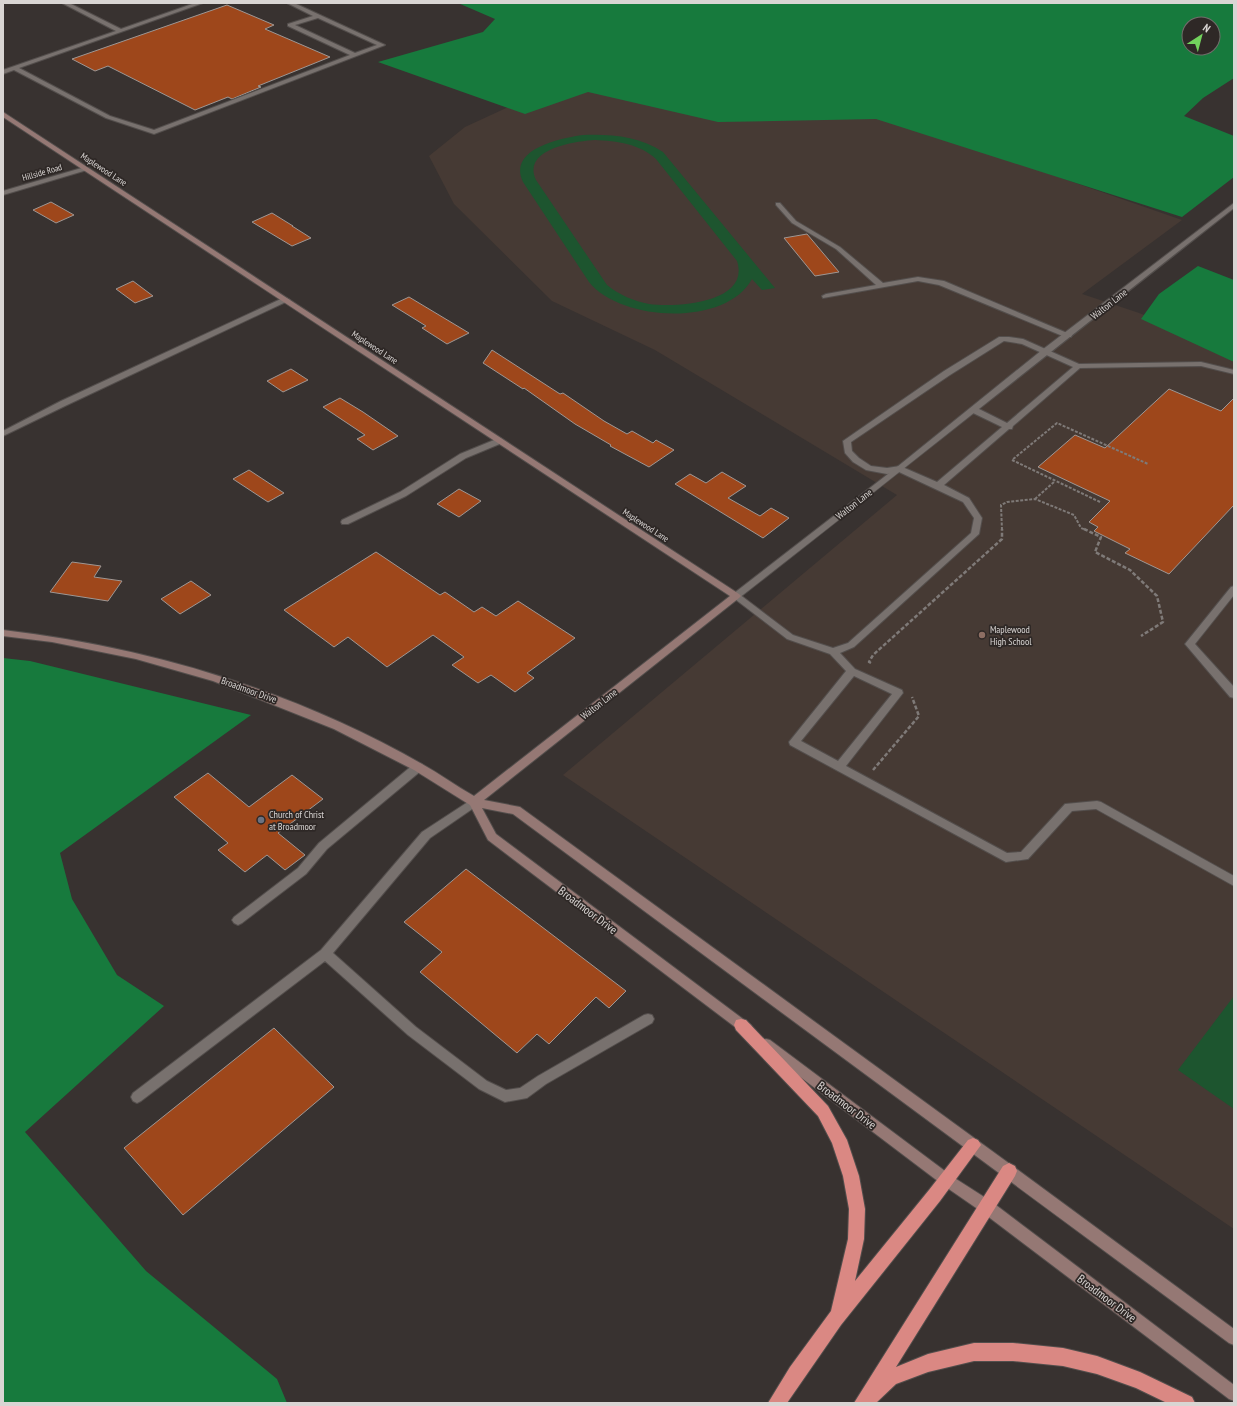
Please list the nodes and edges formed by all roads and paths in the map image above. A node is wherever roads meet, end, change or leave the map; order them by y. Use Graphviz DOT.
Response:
graph roads {
  1 [pos="65,3"];
  2 [pos="200,3"];
  3 [pos="290,3"];
  4 [pos="318,16"];
  5 [pos="121,31"];
  6 [pos="354,55"];
  7 [pos="14,68"];
  8 [pos="3,72"];
  9 [pos="3,114"];
  10 [pos="85,169"];
  11 [pos="3,193"];
  12 [pos="778,204"];
  13 [pos="1234,205"];
  14 [pos="880,285"];
  15 [pos="826,296"];
  16 [pos="286,300"];
  17 [pos="1068,336"];
  18 [pos="1045,352"];
  19 [pos="1078,366"];
  20 [pos="1234,372"];
  21 [pos="974,410"];
  22 [pos="1009,427"];
  23 [pos="3,434"];
  24 [pos="499,441"];
  25 [pos="1148,464"];
  26 [pos="900,469"];
  27 [pos="1055,480"];
  28 [pos="938,486"];
  29 [pos="1035,499"];
  30 [pos="1100,502"];
  31 [pos="345,522"];
  32 [pos="1234,588"];
  33 [pos="736,596"];
  34 [pos="3,634"];
  35 [pos="1141,636"];
  36 [pos="833,652"];
  37 [pos="876,666"];
  38 [pos="852,671"];
  39 [pos="911,694"];
  40 [pos="1234,694"];
  41 [pos="418,767"];
  42 [pos="840,767"];
  43 [pos="876,777"];
  44 [pos="474,802"];
  45 [pos="1234,881"];
  46 [pos="238,920"];
  47 [pos="325,954"];
  48 [pos="648,1019"];
  49 [pos="741,1025"];
  50 [pos="137,1097"];
  51 [pos="973,1145"];
  52 [pos="1009,1171"];
  53 [pos="948,1181"];
  54 [pos="987,1207"];
  55 [pos="839,1312"];
  56 [pos="1234,1338"];
  57 [pos="1234,1394"];
  58 [pos="777,1403"];
  59 [pos="863,1403"];
  60 [pos="1186,1403"];
  1 -- 5 [label="street"];
  2 -- 5 [label="street"];
  3 -- 4 [label="street"];
  4 -- 6 [label="street"];
  4 -- 6 [label="street"];
  5 -- 7 [label="street"];
  6 -- 7 [label="street"];
  7 -- 8 [label="street"];
  9 -- 10 [label="main road, Maplewood Lane"];
  10 -- 11 [label="street, Hillside Road"];
  10 -- 16 [label="main road, Maplewood Lane"];
  12 -- 14 [label="street"];
  13 -- 17 [label="street, Walton Lane"];
  14 -- 15 [label="street"];
  14 -- 17 [label="street"];
  16 -- 23 [label="street"];
  16 -- 24 [label="main road, Maplewood Lane"];
  17 -- 18 [label="street, Walton Lane"];
  18 -- 19 [label="street"];
  18 -- 21 [label="street, Walton Lane"];
  18 -- 26 [label="street"];
  19 -- 20 [label="street"];
  19 -- 22 [label="street"];
  21 -- 22 [label="street"];
  21 -- 26 [label="street, Walton Lane"];
  22 -- 28 [label="street"];
  24 -- 31 [label="street"];
  24 -- 33 [label="main road, Maplewood Lane"];
  25 -- 27 [label="path"];
  26 -- 28 [label="street"];
  26 -- 33 [label="street, Walton Lane"];
  27 -- 29 [label="path"];
  27 -- 30 [label="path"];
  28 -- 36 [label="street"];
  29 -- 35 [label="path"];
  29 -- 37 [label="path"];
  32 -- 40 [label="street"];
  33 -- 36 [label="street"];
  33 -- 44 [label="main road, Walton Lane"];
  34 -- 41 [label="main road, Broadmoor Drive"];
  36 -- 38 [label="street"];
  38 -- 42 [label="street"];
  38 -- 42 [label="street"];
  39 -- 43 [label="path"];
  41 -- 44 [label="main road, Broadmoor Drive"];
  41 -- 46 [label="street"];
  42 -- 45 [label="street"];
  44 -- 47 [label="street"];
  44 -- 49 [label="main road, Broadmoor Drive"];
  44 -- 51 [label="main road, Broadmoor Drive"];
  47 -- 48 [label="street"];
  47 -- 50 [label="street"];
  49 -- 53 [label="main road, Broadmoor Drive"];
  49 -- 55 [label="highway"];
  51 -- 52 [label="main road, Broadmoor Drive"];
  51 -- 53 [label="highway"];
  52 -- 54 [label="highway"];
  52 -- 56 [label="main road, Broadmoor Drive"];
  53 -- 54 [label="main road, Broadmoor Drive"];
  53 -- 55 [label="highway"];
  54 -- 57 [label="main road, Broadmoor Drive"];
  54 -- 59 [label="highway"];
  55 -- 58 [label="highway"];
  59 -- 60 [label="highway"];
}
